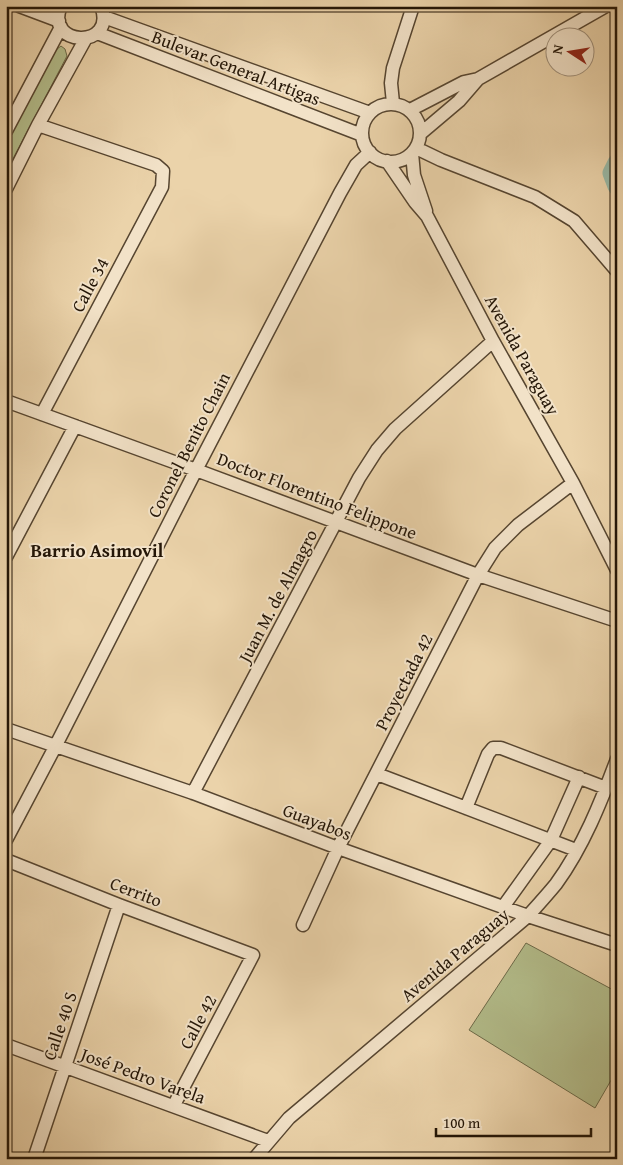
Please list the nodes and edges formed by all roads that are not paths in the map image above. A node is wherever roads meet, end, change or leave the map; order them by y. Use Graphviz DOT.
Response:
graph roads {
  1 [pos="19,6"];
  2 [pos="62,6"];
  3 [pos="413,6"];
  4 [pos="606,6"];
  5 [pos="102,12"];
  6 [pos="60,24"];
  7 [pos="92,35"];
  8 [pos="478,80"];
  9 [pos="393,103"];
  10 [pos="410,110"];
  11 [pos="370,112"];
  12 [pos="38,125"];
  13 [pos="6,131"];
  14 [pos="420,134"];
  15 [pos="362,135"];
  16 [pos="414,150"];
  17 [pos="370,152"];
  18 [pos="386,161"];
  19 [pos="6,189"];
  20 [pos="427,216"];
  21 [pos="617,271"];
  22 [pos="493,341"];
  23 [pos="6,401"];
  24 [pos="42,414"];
  25 [pos="75,426"];
  26 [pos="196,470"];
  27 [pos="573,483"];
  28 [pos="336,522"];
  29 [pos="6,557"];
  30 [pos="617,570"];
  31 [pos="478,575"];
  32 [pos="617,622"];
  33 [pos="6,730"];
  34 [pos="55,748"];
  35 [pos="617,759"];
  36 [pos="377,774"];
  37 [pos="579,777"];
  38 [pos="606,788"];
  39 [pos="193,793"];
  40 [pos="466,808"];
  41 [pos="6,840"];
  42 [pos="551,840"];
  43 [pos="338,848"];
  44 [pos="576,850"];
  45 [pos="6,860"];
  46 [pos="120,905"];
  47 [pos="502,907"];
  48 [pos="528,916"];
  49 [pos="303,925"];
  50 [pos="617,945"];
  51 [pos="253,955"];
  52 [pos="6,1045"];
  53 [pos="65,1066"];
  54 [pos="174,1105"];
  55 [pos="268,1141"];
  56 [pos="34,1159"];
  57 [pos="254,1159"];
  1 -- 6 [label="street"];
  2 -- 6 [label="street"];
  3 -- 9 [label="street"];
  4 -- 8 [label="street"];
  5 -- 7 [label="street"];
  5 -- 11 [label="street, Bulevar General Artigas"];
  6 -- 7 [label="street, Bulevar General Artigas"];
  6 -- 13 [label="street"];
  7 -- 12 [label="street"];
  7 -- 15 [label="street, Bulevar General Artigas"];
  8 -- 10 [label="street"];
  8 -- 14 [label="street"];
  9 -- 10 [label="street"];
  9 -- 11 [label="street"];
  10 -- 14 [label="street"];
  11 -- 15 [label="street"];
  12 -- 19 [label="street"];
  12 -- 24 [label="street, Calle 34"];
  14 -- 16 [label="street"];
  15 -- 17 [label="street"];
  16 -- 18 [label="street"];
  16 -- 20 [label="street"];
  16 -- 21 [label="street"];
  17 -- 18 [label="street"];
  17 -- 26 [label="street, Coronel Benito Chain"];
  18 -- 20 [label="street, Avenida Paraguay"];
  20 -- 22 [label="street, Avenida Paraguay"];
  22 -- 27 [label="street, Avenida Paraguay"];
  22 -- 28 [label="street, Juan M. de Almagro"];
  23 -- 24 [label="street, Doctor Florentino Felippone"];
  24 -- 25 [label="street, Doctor Florentino Felippone"];
  25 -- 26 [label="street, Doctor Florentino Felippone"];
  25 -- 29 [label="street"];
  26 -- 28 [label="street, Doctor Florentino Felippone"];
  26 -- 34 [label="street, Coronel Benito Chain"];
  27 -- 30 [label="street, Avenida Paraguay"];
  27 -- 31 [label="street, Proyectada 42"];
  28 -- 31 [label="street, Doctor Florentino Felippone"];
  28 -- 39 [label="street, Juan M. de Almagro"];
  31 -- 32 [label="street, Doctor Florentino Felippone"];
  31 -- 36 [label="street, Proyectada 42"];
  33 -- 34 [label="street, Guayabos"];
  34 -- 39 [label="street, Guayabos"];
  34 -- 41 [label="street, Coronel Benito Chain"];
  35 -- 38 [label="street, Avenida Paraguay"];
  36 -- 40 [label="street"];
  36 -- 43 [label="street, Proyectada 42"];
  37 -- 38 [label="street"];
  37 -- 40 [label="street"];
  37 -- 42 [label="street"];
  38 -- 44 [label="street, Avenida Paraguay"];
  39 -- 43 [label="street, Guayabos"];
  40 -- 42 [label="street"];
  42 -- 44 [label="street"];
  42 -- 47 [label="street"];
  43 -- 47 [label="street, Guayabos"];
  43 -- 49 [label="street, Proyectada 42"];
  44 -- 48 [label="street, Avenida Paraguay"];
  45 -- 46 [label="street, Cerrito"];
  46 -- 51 [label="street, Cerrito"];
  46 -- 53 [label="street, Calle 40 S"];
  47 -- 48 [label="street, Guayabos"];
  48 -- 50 [label="street, Guayabos"];
  48 -- 55 [label="street, Avenida Paraguay"];
  51 -- 54 [label="street, Calle 42"];
  52 -- 53 [label="street, José Pedro Varela"];
  53 -- 54 [label="street, José Pedro Varela"];
  53 -- 56 [label="street, Calle 40 S"];
  54 -- 55 [label="street, José Pedro Varela"];
  55 -- 57 [label="street, Avenida Paraguay"];
}
